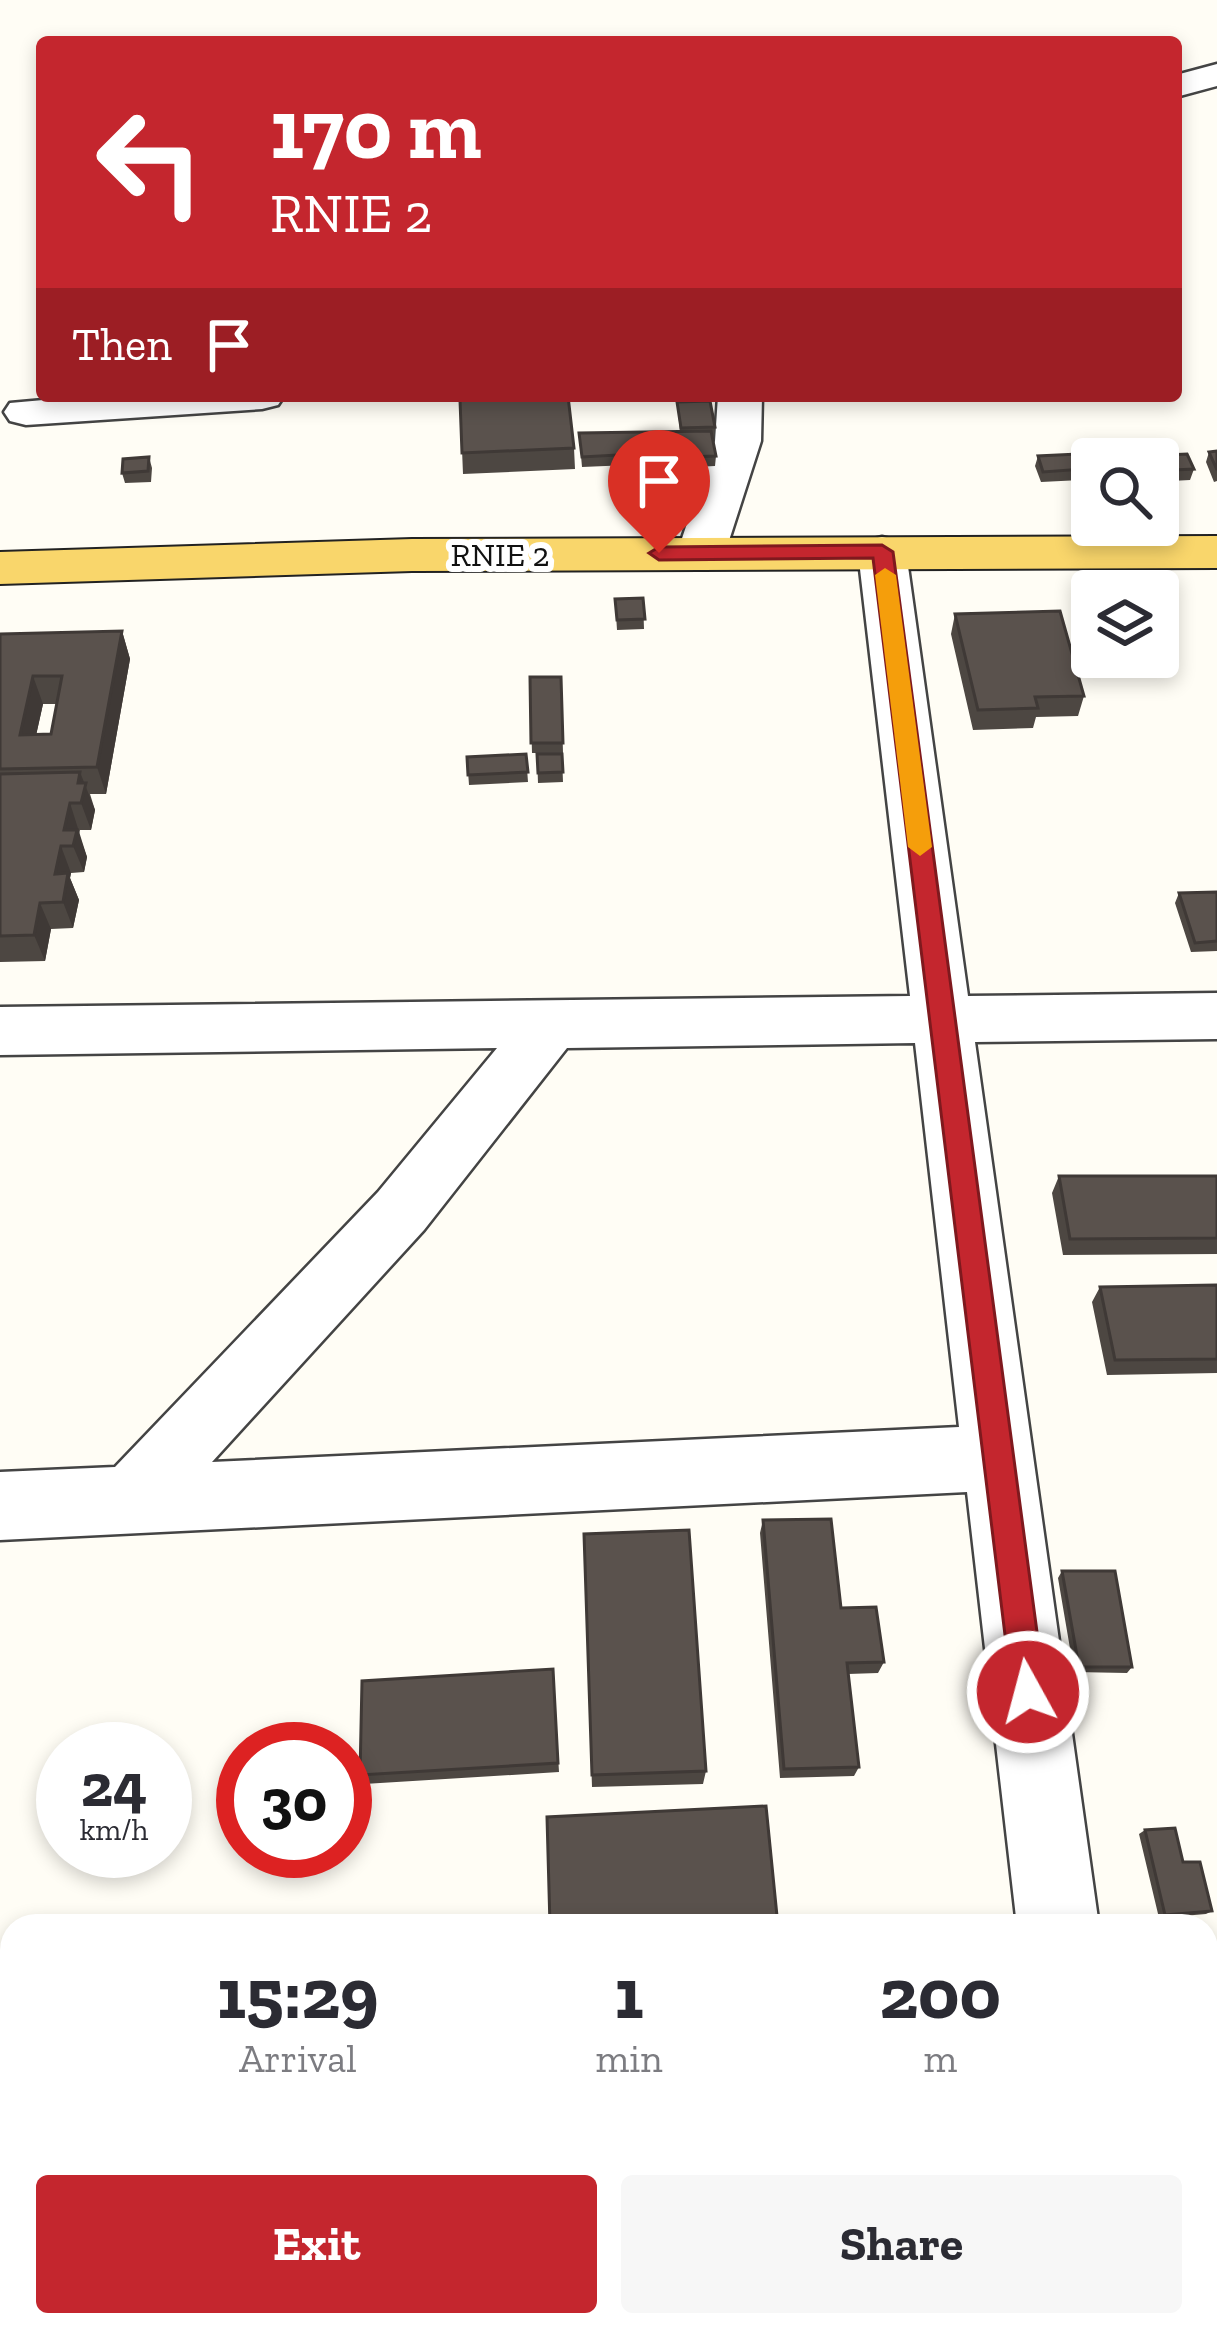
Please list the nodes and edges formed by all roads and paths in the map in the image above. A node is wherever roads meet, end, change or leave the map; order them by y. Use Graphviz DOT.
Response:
graph roads {
  1 [pos="1217,75"];
  2 [pos="1182,84"];
  3 [pos="203,402"];
  4 [pos="740,402"];
  5 [pos="25,409"];
  6 [pos="882,552"];
  7 [pos="1217,552"];
  8 [pos="701,553"];
  9 [pos="0,568"];
  10 [pos="1217,1016"];
  11 [pos="554,1021"];
  12 [pos="942,1021"];
  13 [pos="0,1031"];
  14 [pos="998,1459"];
  15 [pos="132,1499"];
  16 [pos="0,1506"];
  17 [pos="1056,1914"];
  1 -- 2 [label="street"];
  3 -- 5 [label="street"];
  4 -- 8 [label="street"];
  6 -- 7 [label="main road, RNIE 2 / RNIE 2"];
  6 -- 8 [label="main road, RNIE 2 / RNIE 2"];
  6 -- 12 [label="street"];
  8 -- 9 [label="main road, RNIE 2 / RNIE 2"];
  10 -- 12 [label="street"];
  11 -- 12 [label="street"];
  11 -- 13 [label="street"];
  11 -- 15 [label="street"];
  12 -- 14 [label="street"];
  14 -- 15 [label="street"];
  14 -- 17 [label="street"];
  15 -- 16 [label="street"];
}
